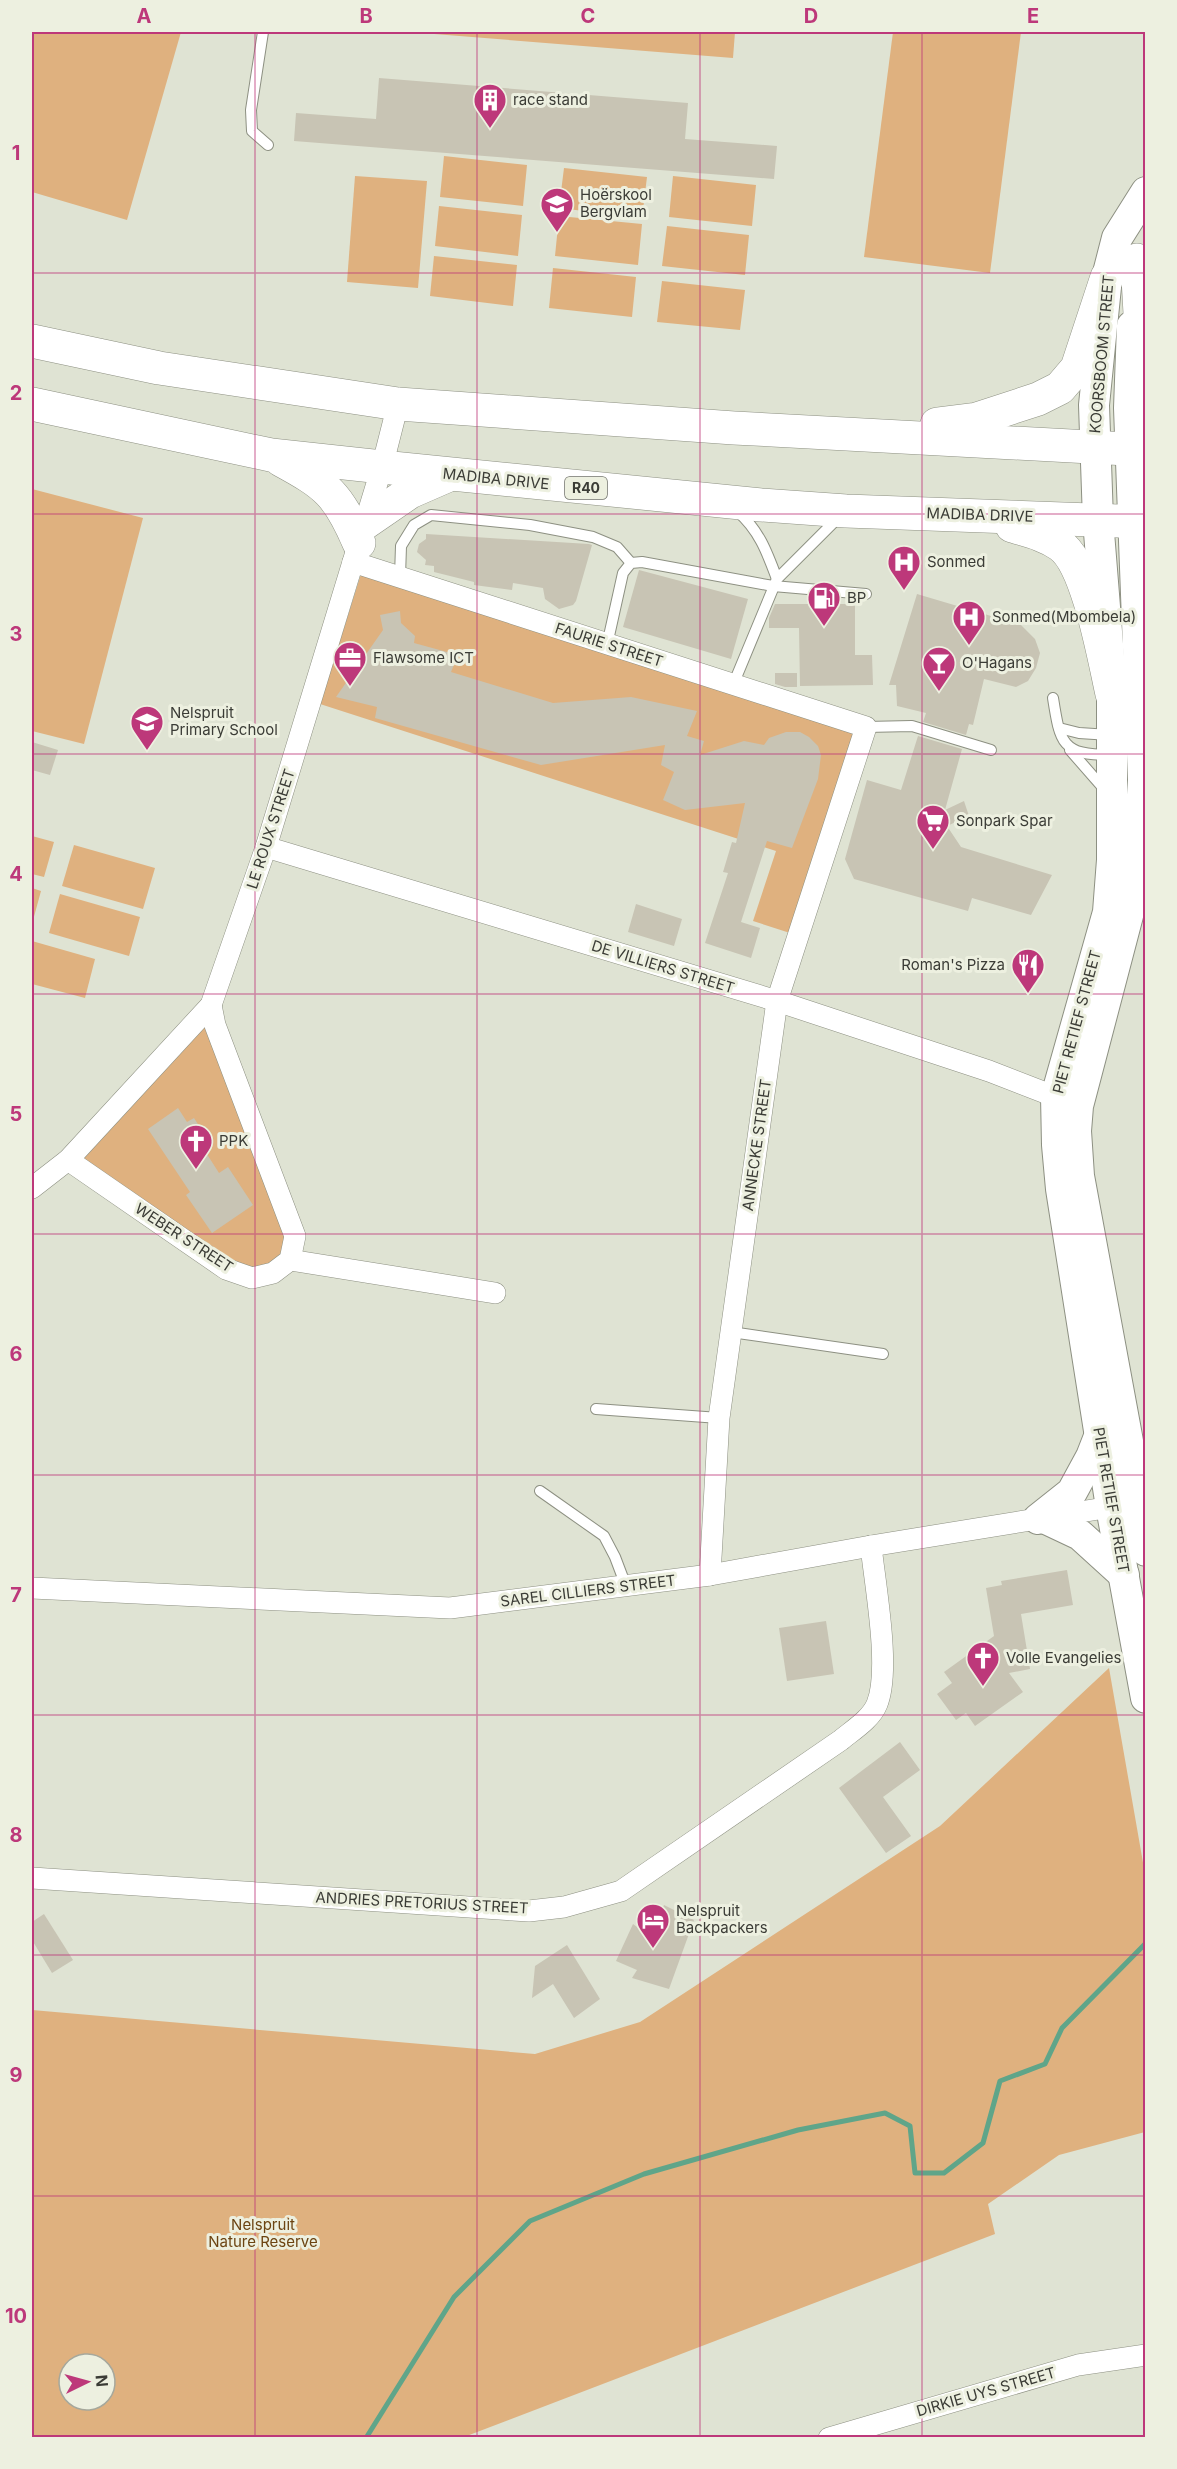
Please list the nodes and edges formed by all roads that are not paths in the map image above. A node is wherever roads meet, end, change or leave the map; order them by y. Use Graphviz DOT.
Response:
graph roads {
  1 [pos="263,32"];
  2 [pos="268,145"];
  3 [pos="1144,194"];
  4 [pos="1137,260"];
  5 [pos="1107,277"];
  6 [pos="32,341"];
  7 [pos="1146,359"];
  8 [pos="32,404"];
  9 [pos="398,404"];
  10 [pos="857,434"];
  11 [pos="1094,448"];
  12 [pos="1138,450"];
  13 [pos="271,455"];
  14 [pos="382,467"];
  15 [pos="451,474"];
  16 [pos="726,502"];
  17 [pos="846,511"];
  18 [pos="973,514"];
  19 [pos="1098,520"];
  20 [pos="1139,522"];
  21 [pos="359,542"];
  22 [pos="631,563"];
  23 [pos="400,576"];
  24 [pos="775,583"];
  25 [pos="866,594"];
  26 [pos="1146,613"];
  27 [pos="607,645"];
  28 [pos="733,685"];
  29 [pos="1126,696"];
  30 [pos="1053,698"];
  31 [pos="866,727"];
  32 [pos="1059,728"];
  33 [pos="1067,746"];
  34 [pos="1126,749"];
  35 [pos="991,750"];
  36 [pos="1113,799"];
  37 [pos="266,847"];
  38 [pos="777,1001"];
  39 [pos="211,1005"];
  40 [pos="1067,1101"];
  41 [pos="68,1160"];
  42 [pos="32,1188"];
  43 [pos="290,1260"];
  44 [pos="495,1293"];
  45 [pos="731,1332"];
  46 [pos="883,1354"];
  47 [pos="596,1409"];
  48 [pos="719,1418"];
  49 [pos="1100,1434"];
  50 [pos="540,1491"];
  51 [pos="1125,1504"];
  52 [pos="1041,1519"];
  53 [pos="871,1546"];
  54 [pos="1146,1551"];
  55 [pos="710,1575"];
  56 [pos="1124,1575"];
  57 [pos="626,1586"];
  58 [pos="32,1588"];
  59 [pos="1146,1698"];
  60 [pos="32,1878"];
  61 [pos="1146,2355"];
  62 [pos="829,2438"];
  1 -- 2 [label="lane"];
  3 -- 4 [label="street, KOORSBOOM STREET"];
  3 -- 5 [label="street, KOORSBOOM STREET"];
  4 -- 7 [label="main road"];
  4 -- 12 [label="street, KOORSBOOM STREET"];
  5 -- 10 [label="main road"];
  5 -- 11 [label="street, KOORSBOOM STREET"];
  6 -- 9 [label="main road"];
  8 -- 13 [label="main road, MADIBA DRIVE / R40"];
  9 -- 10 [label="main road"];
  9 -- 14 [label="street, LE ROUX STREET"];
  10 -- 11 [label="main road"];
  11 -- 12 [label="main road"];
  11 -- 19 [label="street, PIET RETIEF STREET"];
  12 -- 20 [label="street, PIET RETIEF STREET"];
  13 -- 14 [label="main road, MADIBA DRIVE / R40"];
  13 -- 21 [label="main road"];
  14 -- 15 [label="main road, MADIBA DRIVE / R40"];
  14 -- 21 [label="street, LE ROUX STREET"];
  15 -- 16 [label="main road, MADIBA DRIVE / R40"];
  15 -- 21 [label="main road"];
  16 -- 17 [label="main road, MADIBA DRIVE / R40"];
  16 -- 24 [label="lane"];
  17 -- 18 [label="main road, MADIBA DRIVE / R40"];
  17 -- 24 [label="lane"];
  18 -- 19 [label="main road, MADIBA DRIVE / R40"];
  18 -- 29 [label="main road"];
  19 -- 20 [label="main road, MADIBA DRIVE / R40"];
  19 -- 29 [label="street, PIET RETIEF STREET"];
  20 -- 29 [label="street, PIET RETIEF STREET"];
  21 -- 23 [label="street, FAURIE STREET"];
  21 -- 37 [label="street, LE ROUX STREET"];
  22 -- 23 [label="lane"];
  22 -- 24 [label="lane"];
  22 -- 27 [label="lane"];
  23 -- 27 [label="street, FAURIE STREET"];
  24 -- 25 [label="lane"];
  24 -- 28 [label="lane"];
  26 -- 29 [label="main road"];
  27 -- 28 [label="street, FAURIE STREET"];
  28 -- 31 [label="street, FAURIE STREET"];
  29 -- 34 [label="street, PIET RETIEF STREET"];
  30 -- 32 [label="lane"];
  31 -- 35 [label="lane"];
  31 -- 38 [label="street, ANNECKE STREET"];
  32 -- 33 [label="lane"];
  32 -- 34 [label="lane"];
  33 -- 34 [label="lane"];
  33 -- 36 [label="lane"];
  34 -- 36 [label="street, PIET RETIEF STREET"];
  34 -- 40 [label="street, PIET RETIEF STREET"];
  36 -- 40 [label="street, PIET RETIEF STREET"];
  37 -- 38 [label="street, DE VILLIERS STREET"];
  37 -- 39 [label="street, LE ROUX STREET"];
  38 -- 40 [label="street, DE VILLIERS STREET"];
  38 -- 45 [label="street, ANNECKE STREET"];
  39 -- 41 [label="street, LE ROUX STREET"];
  39 -- 43 [label="street"];
  40 -- 49 [label="street, PIET RETIEF STREET"];
  40 -- 51 [label="street, PIET RETIEF STREET"];
  41 -- 42 [label="street, LE ROUX STREET"];
  41 -- 43 [label="street, WEBER STREET"];
  43 -- 44 [label="street"];
  45 -- 46 [label="lane"];
  45 -- 48 [label="street, ANNECKE STREET"];
  47 -- 48 [label="lane"];
  48 -- 55 [label="street, ANNECKE STREET"];
  49 -- 51 [label="street, PIET RETIEF STREET"];
  49 -- 52 [label="street"];
  50 -- 57 [label="lane"];
  51 -- 52 [label="street, SAREL CILLIERS STREET"];
  51 -- 54 [label="street, PIET RETIEF STREET"];
  51 -- 56 [label="street, PIET RETIEF STREET"];
  52 -- 53 [label="street, SAREL CILLIERS STREET"];
  52 -- 56 [label="street"];
  53 -- 55 [label="street, SAREL CILLIERS STREET"];
  53 -- 60 [label="street, ANDRIES PRETORIUS STREET"];
  55 -- 57 [label="street, SAREL CILLIERS STREET"];
  56 -- 59 [label="street, PIET RETIEF STREET"];
  57 -- 58 [label="street, SAREL CILLIERS STREET"];
  61 -- 62 [label="street, DIRKIE UYS STREET"];
}
